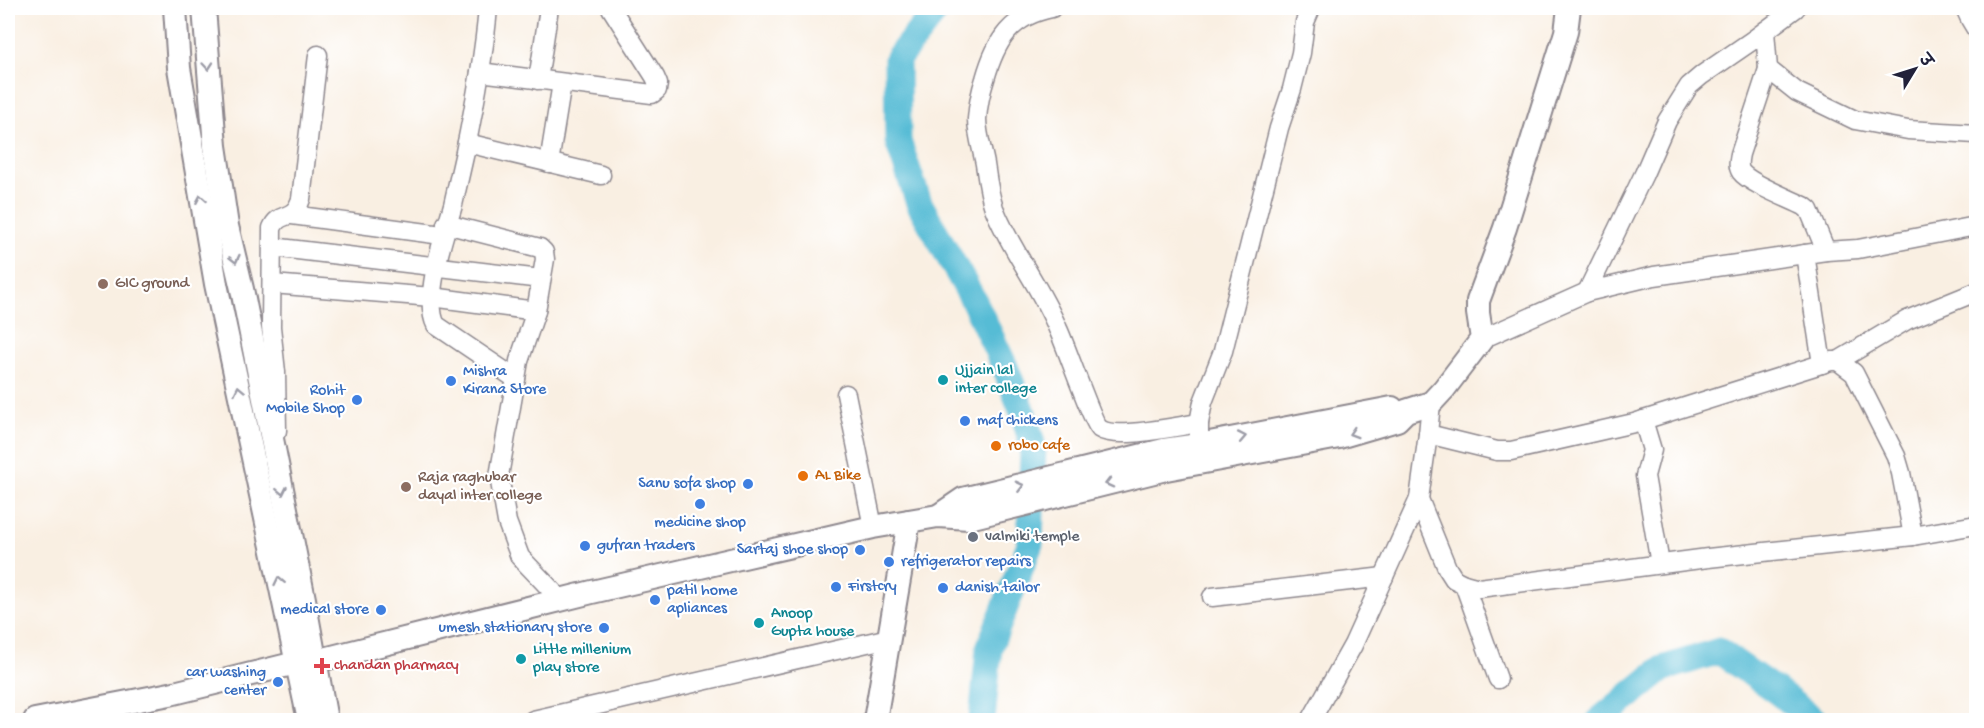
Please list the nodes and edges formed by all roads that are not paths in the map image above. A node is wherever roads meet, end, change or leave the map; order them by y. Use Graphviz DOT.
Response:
graph roads {
  1 [pos="175,8"];
  2 [pos="204,8"];
  3 [pos="488,8"];
  4 [pos="549,8"];
  5 [pos="611,8"];
  6 [pos="1052,8"];
  7 [pos="1311,8"];
  8 [pos="1569,8"];
  9 [pos="1965,8"];
  10 [pos="1794,9"];
  11 [pos="1977,29"];
  12 [pos="1766,31"];
  13 [pos="318,55"];
  14 [pos="1768,69"];
  15 [pos="480,72"];
  16 [pos="538,80"];
  17 [pos="562,83"];
  18 [pos="1977,134"];
  19 [pos="467,144"];
  20 [pos="549,163"];
  21 [pos="601,175"];
  22 [pos="292,215"];
  23 [pos="1977,226"];
  24 [pos="445,229"];
  25 [pos="272,247"];
  26 [pos="1826,251"];
  27 [pos="1805,254"];
  28 [pos="437,266"];
  29 [pos="541,279"];
  30 [pos="272,284"];
  31 [pos="1587,292"];
  32 [pos="1977,292"];
  33 [pos="432,297"];
  34 [pos="536,311"];
  35 [pos="1482,339"];
  36 [pos="1830,363"];
  37 [pos="516,379"];
  38 [pos="846,394"];
  39 [pos="1431,403"];
  40 [pos="1406,411"];
  41 [pos="1643,420"];
  42 [pos="1199,434"];
  43 [pos="1428,434"];
  44 [pos="1165,460"];
  45 [pos="276,463"];
  46 [pos="1419,499"];
  47 [pos="909,521"];
  48 [pos="1977,525"];
  49 [pos="873,527"];
  50 [pos="1913,536"];
  51 [pos="1660,564"];
  52 [pos="1384,576"];
  53 [pos="1464,584"];
  54 [pos="1212,597"];
  55 [pos="561,600"];
  56 [pos="889,638"];
  57 [pos="306,662"];
  58 [pos="1498,679"];
  59 [pos="116,713"];
  60 [pos="35,720"];
  61 [pos="309,720"];
  62 [pos="326,720"];
  63 [pos="533,720"];
  64 [pos="875,720"];
  65 [pos="1311,720"];
  57 -- 1 [label="street, one-way"];
  2 -- 45 [label="street, one-way"];
  3 -- 15 [label="street"];
  4 -- 16 [label="street"];
  5 -- 17 [label="street"];
  6 -- 42 [label="street"];
  7 -- 42 [label="street"];
  8 -- 35 [label="street"];
  9 -- 11 [label="street"];
  10 -- 12 [label="street"];
  12 -- 14 [label="street"];
  12 -- 31 [label="street"];
  13 -- 22 [label="street"];
  14 -- 18 [label="street"];
  14 -- 26 [label="street"];
  15 -- 16 [label="street"];
  15 -- 19 [label="street"];
  16 -- 17 [label="street"];
  17 -- 20 [label="street"];
  19 -- 20 [label="street"];
  19 -- 24 [label="street"];
  20 -- 21 [label="street"];
  22 -- 24 [label="street"];
  22 -- 25 [label="street"];
  23 -- 26 [label="street"];
  24 -- 28 [label="street"];
  24 -- 29 [label="street"];
  25 -- 28 [label="street"];
  25 -- 30 [label="street"];
  26 -- 27 [label="street"];
  27 -- 31 [label="street"];
  27 -- 36 [label="street"];
  28 -- 29 [label="street"];
  28 -- 33 [label="street"];
  29 -- 34 [label="street"];
  30 -- 33 [label="street"];
  30 -- 45 [label="street"];
  31 -- 35 [label="street"];
  32 -- 36 [label="street"];
  33 -- 34 [label="street"];
  33 -- 37 [label="street"];
  34 -- 37 [label="street"];
  35 -- 39 [label="street"];
  36 -- 41 [label="street"];
  36 -- 50 [label="street"];
  37 -- 55 [label="street"];
  38 -- 49 [label="street"];
  39 -- 40 [label="street"];
  39 -- 43 [label="street"];
  42 -- 40 [label="street, one-way"];
  40 -- 44 [label="street, one-way"];
  41 -- 43 [label="street"];
  41 -- 51 [label="street"];
  42 -- 44 [label="street"];
  43 -- 46 [label="street"];
  44 -- 47 [label="street"];
  45 -- 57 [label="street, one-way"];
  46 -- 52 [label="street"];
  46 -- 53 [label="street"];
  47 -- 49 [label="street"];
  47 -- 56 [label="street"];
  48 -- 50 [label="street"];
  49 -- 55 [label="street"];
  50 -- 51 [label="street"];
  51 -- 53 [label="street"];
  52 -- 54 [label="street"];
  52 -- 65 [label="street"];
  53 -- 58 [label="street"];
  55 -- 57 [label="street"];
  56 -- 63 [label="street"];
  56 -- 64 [label="street"];
  57 -- 59 [label="street"];
  57 -- 61 [label="street"];
  57 -- 62 [label="street"];
  59 -- 60 [label="street"];
}
